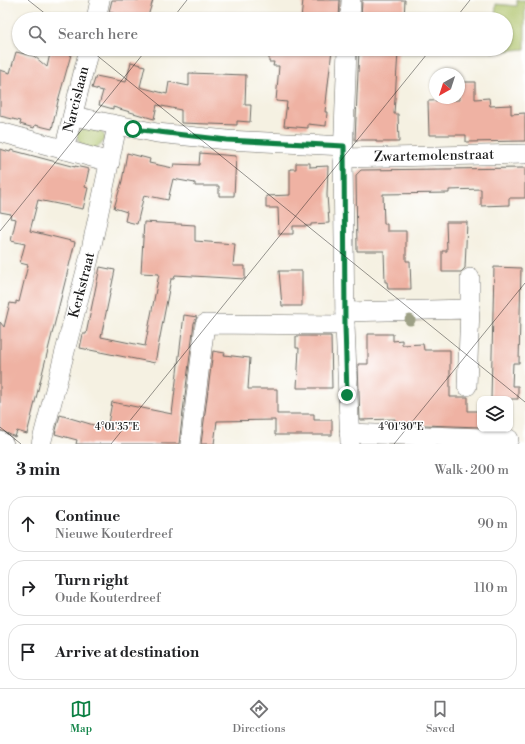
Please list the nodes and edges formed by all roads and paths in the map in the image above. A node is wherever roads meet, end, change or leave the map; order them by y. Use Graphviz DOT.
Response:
graph roads {
  1 [pos="100,0"];
  2 [pos="351,0"];
  3 [pos="97,12"];
  4 [pos="350,12"];
  5 [pos="87,56"];
  6 [pos="347,56"];
  7 [pos="73,116"];
  8 [pos="117,126"];
  9 [pos="0,132"];
  10 [pos="64,150"];
  11 [pos="344,152"];
  12 [pos="525,154"];
  13 [pos="110,162"];
  14 [pos="470,278"];
  15 [pos="470,309"];
  16 [pos="345,318"];
  17 [pos="467,386"];
  18 [pos="350,438"];
  19 [pos="510,439"];
  20 [pos="0,441"];
  21 [pos="4,444"];
  22 [pos="41,444"];
  23 [pos="190,444"];
  1 -- 3 [label="street"];
  2 -- 4 [label="street"];
  5 -- 7 [label="street, Narcislaan"];
  6 -- 11 [label="street"];
  7 -- 8 [label="street, Zwartemolenstraat"];
  7 -- 10 [label="street, Narcislaan"];
  8 -- 11 [label="street, Zwartemolenstraat"];
  8 -- 13 [label="street, Kerkstraat"];
  9 -- 10 [label="street"];
  10 -- 13 [label="street"];
  11 -- 12 [label="street, Zwartemolenstraat"];
  11 -- 16 [label="street"];
  13 -- 22 [label="street, Kerkstraat"];
  14 -- 15 [label="street"];
  15 -- 16 [label="street"];
  15 -- 17 [label="street"];
  16 -- 18 [label="street"];
  16 -- 23 [label="street"];
  18 -- 19 [label="street"];
  20 -- 21 [label="street"];
}
